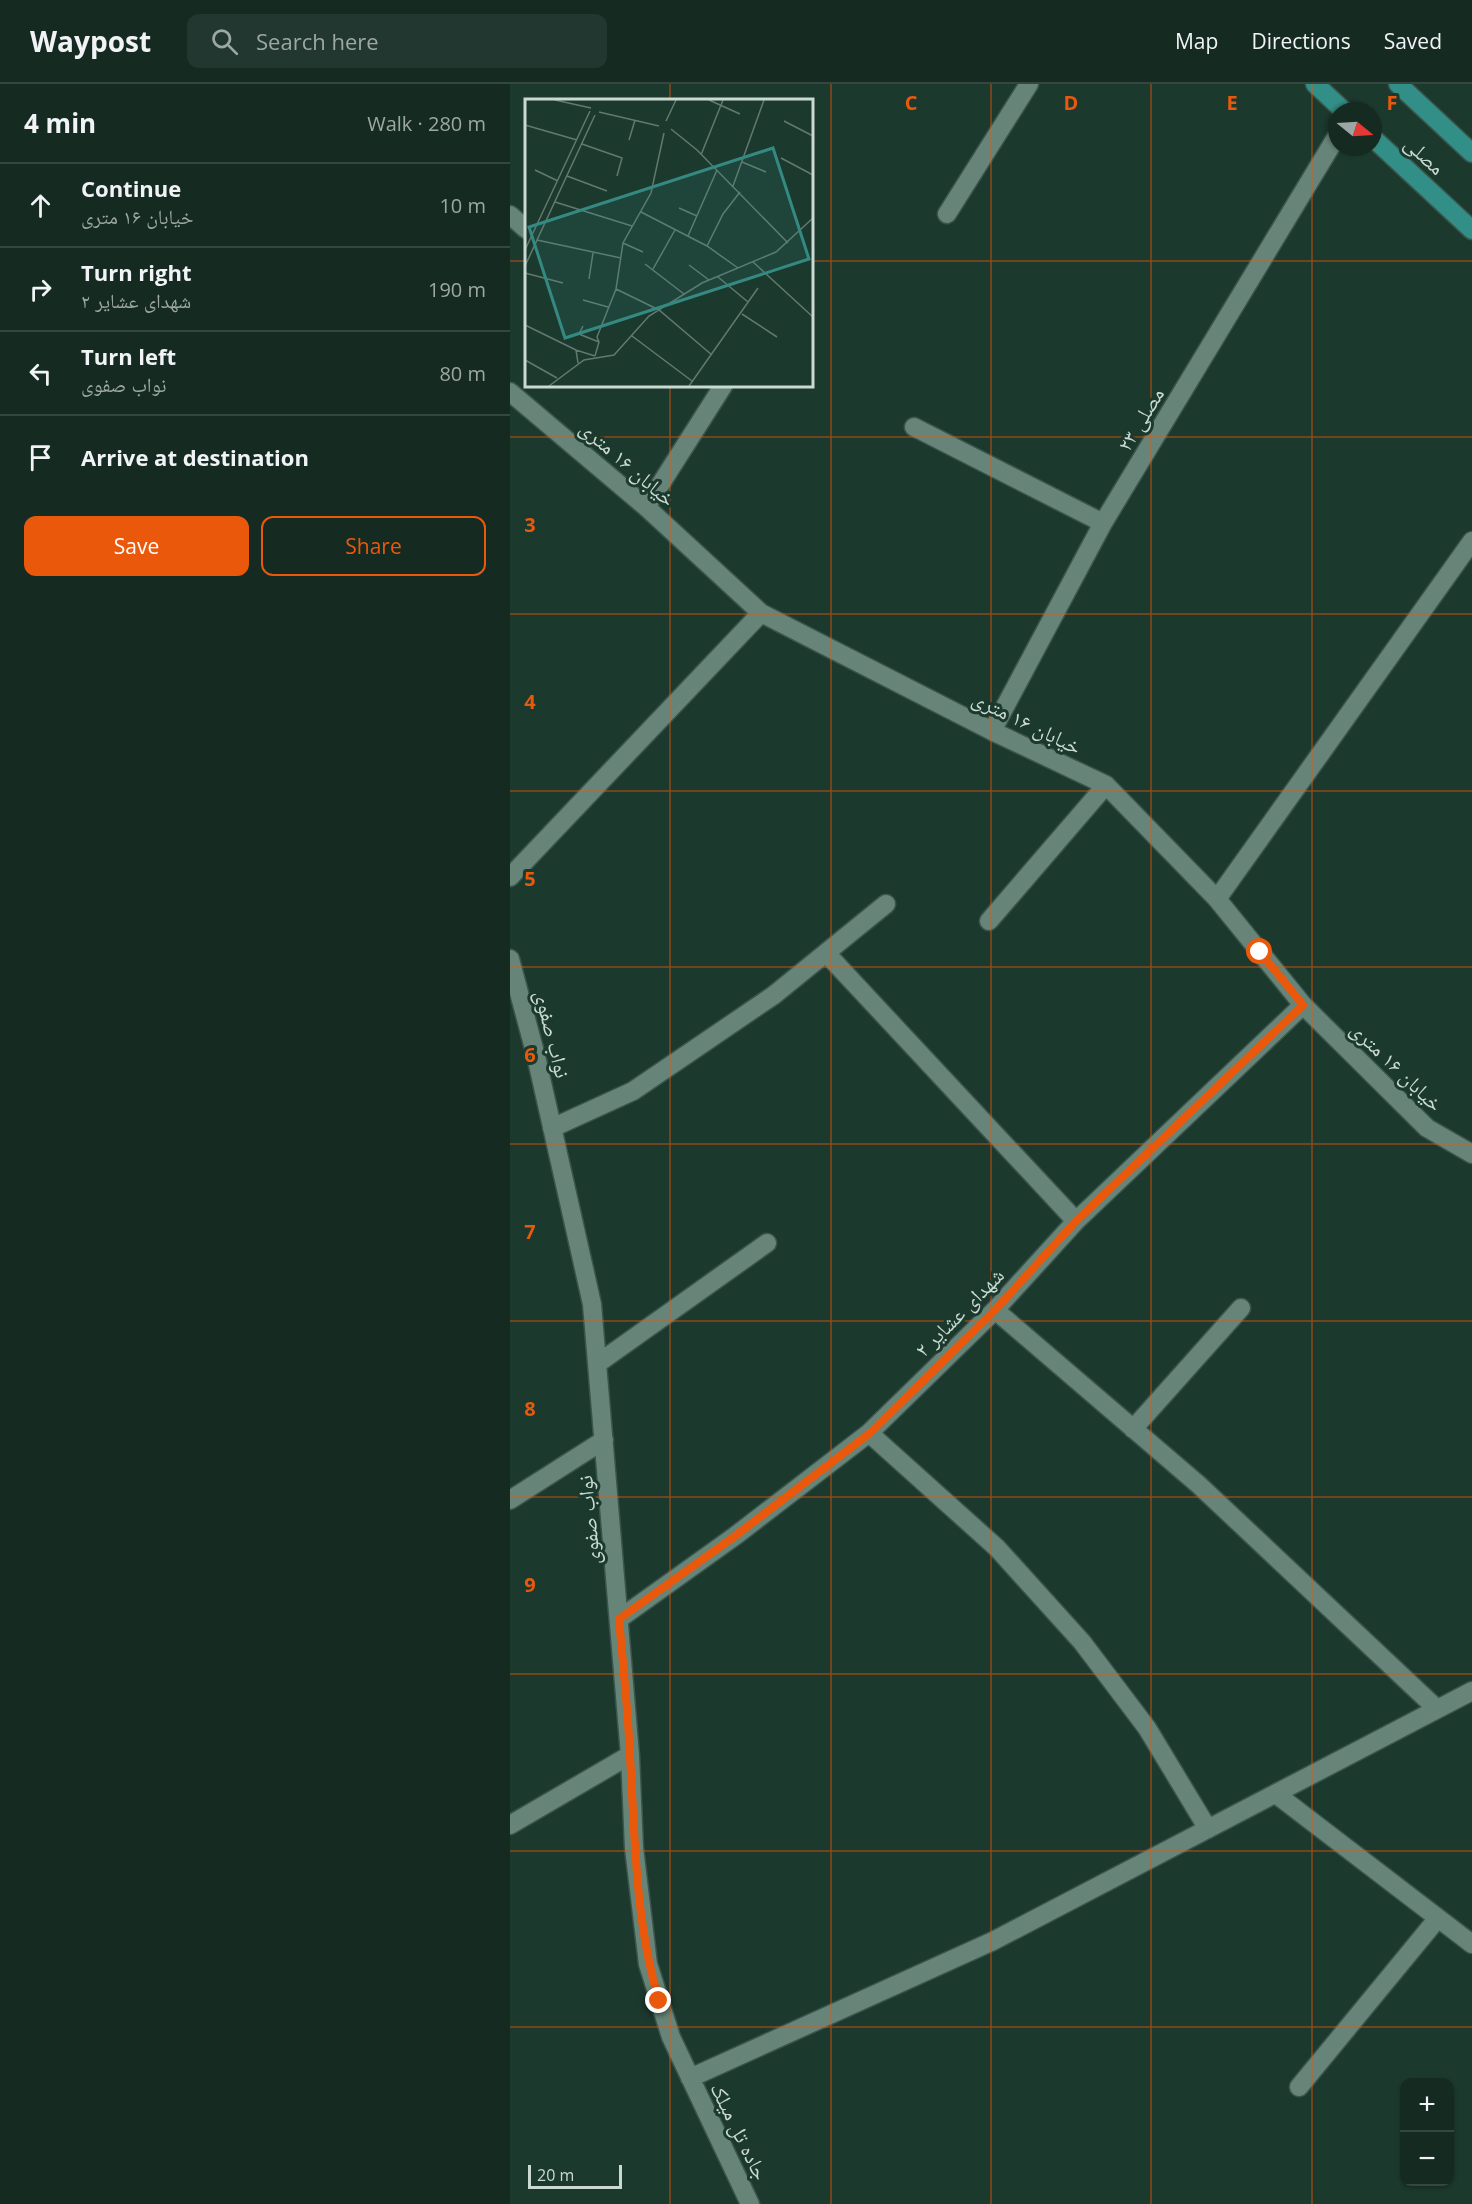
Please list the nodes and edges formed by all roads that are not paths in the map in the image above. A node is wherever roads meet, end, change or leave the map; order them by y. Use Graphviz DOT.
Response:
graph roads {
  1 [pos="1029,84"];
  2 [pos="1315,84"];
  3 [pos="1398,84"];
  4 [pos="1334,102"];
  5 [pos="1382,146"];
  6 [pos="1328,151"];
  7 [pos="1472,153"];
  8 [pos="946,214"];
  9 [pos="510,215"];
  10 [pos="525,228"];
  11 [pos="1472,230"];
  12 [pos="722,387"];
  13 [pos="510,393"];
  14 [pos="914,428"];
  15 [pos="646,507"];
  16 [pos="1103,523"];
  17 [pos="1472,541"];
  18 [pos="760,613"];
  19 [pos="992,731"];
  20 [pos="1106,785"];
  21 [pos="510,877"];
  22 [pos="1216,899"];
  23 [pos="886,904"];
  24 [pos="989,921"];
  25 [pos="826,952"];
  26 [pos="510,958"];
  27 [pos="1303,1005"];
  28 [pos="552,1128"];
  29 [pos="1472,1154"];
  30 [pos="1076,1221"];
  31 [pos="767,1243"];
  32 [pos="1241,1308"];
  33 [pos="995,1310"];
  34 [pos="597,1364"];
  35 [pos="1133,1429"];
  36 [pos="870,1433"];
  37 [pos="604,1440"];
  38 [pos="510,1500"];
  39 [pos="619,1619"];
  40 [pos="1472,1691"];
  41 [pos="1437,1709"];
  42 [pos="630,1755"];
  43 [pos="1276,1794"];
  44 [pos="510,1825"];
  45 [pos="1208,1829"];
  46 [pos="1438,1918"];
  47 [pos="1472,1944"];
  48 [pos="690,2078"];
  49 [pos="1299,2087"];
  50 [pos="750,2204"];
  1 -- 8 [label="street"];
  2 -- 4 [label="main road"];
  3 -- 7 [label="main road, مصلی"];
  5 -- 11 [label="main road, مصلی"];
  6 -- 16 [label="street, مصلی ۲۳"];
  9 -- 10 [label="street"];
  12 -- 15 [label="street"];
  13 -- 15 [label="street, خیابان ۱۶ متری"];
  14 -- 16 [label="street"];
  15 -- 18 [label="street, خیابان ۱۶ متری"];
  16 -- 19 [label="street, مصلی ۲۳"];
  17 -- 22 [label="street"];
  18 -- 19 [label="street, خیابان ۱۶ متری"];
  18 -- 21 [label="street"];
  19 -- 20 [label="street, خیابان ۱۶ متری"];
  20 -- 22 [label="street, خیابان ۱۶ متری"];
  20 -- 24 [label="street"];
  22 -- 27 [label="street, خیابان ۱۶ متری"];
  23 -- 25 [label="street"];
  25 -- 28 [label="street"];
  25 -- 30 [label="street"];
  26 -- 28 [label="street, نواب صفوی"];
  27 -- 29 [label="street, خیابان ۱۶ متری"];
  27 -- 30 [label="street, شهدای عشایر ۲"];
  28 -- 34 [label="street, نواب صفوی"];
  30 -- 33 [label="street, شهدای عشایر ۲"];
  31 -- 34 [label="street"];
  32 -- 35 [label="street"];
  33 -- 35 [label="street"];
  33 -- 36 [label="street, شهدای عشایر ۲"];
  34 -- 37 [label="street, نواب صفوی"];
  35 -- 41 [label="street"];
  36 -- 39 [label="street, شهدای عشایر ۲"];
  36 -- 45 [label="street"];
  37 -- 38 [label="street"];
  37 -- 39 [label="street, نواب صفوی"];
  39 -- 42 [label="street, نواب صفوی"];
  40 -- 41 [label="street"];
  41 -- 43 [label="street"];
  42 -- 44 [label="street"];
  42 -- 48 [label="street, نواب صفوی"];
  43 -- 45 [label="street"];
  43 -- 46 [label="street"];
  45 -- 48 [label="street"];
  46 -- 47 [label="street"];
  46 -- 49 [label="street"];
  48 -- 50 [label="street, جاده تل میلک"];
}
